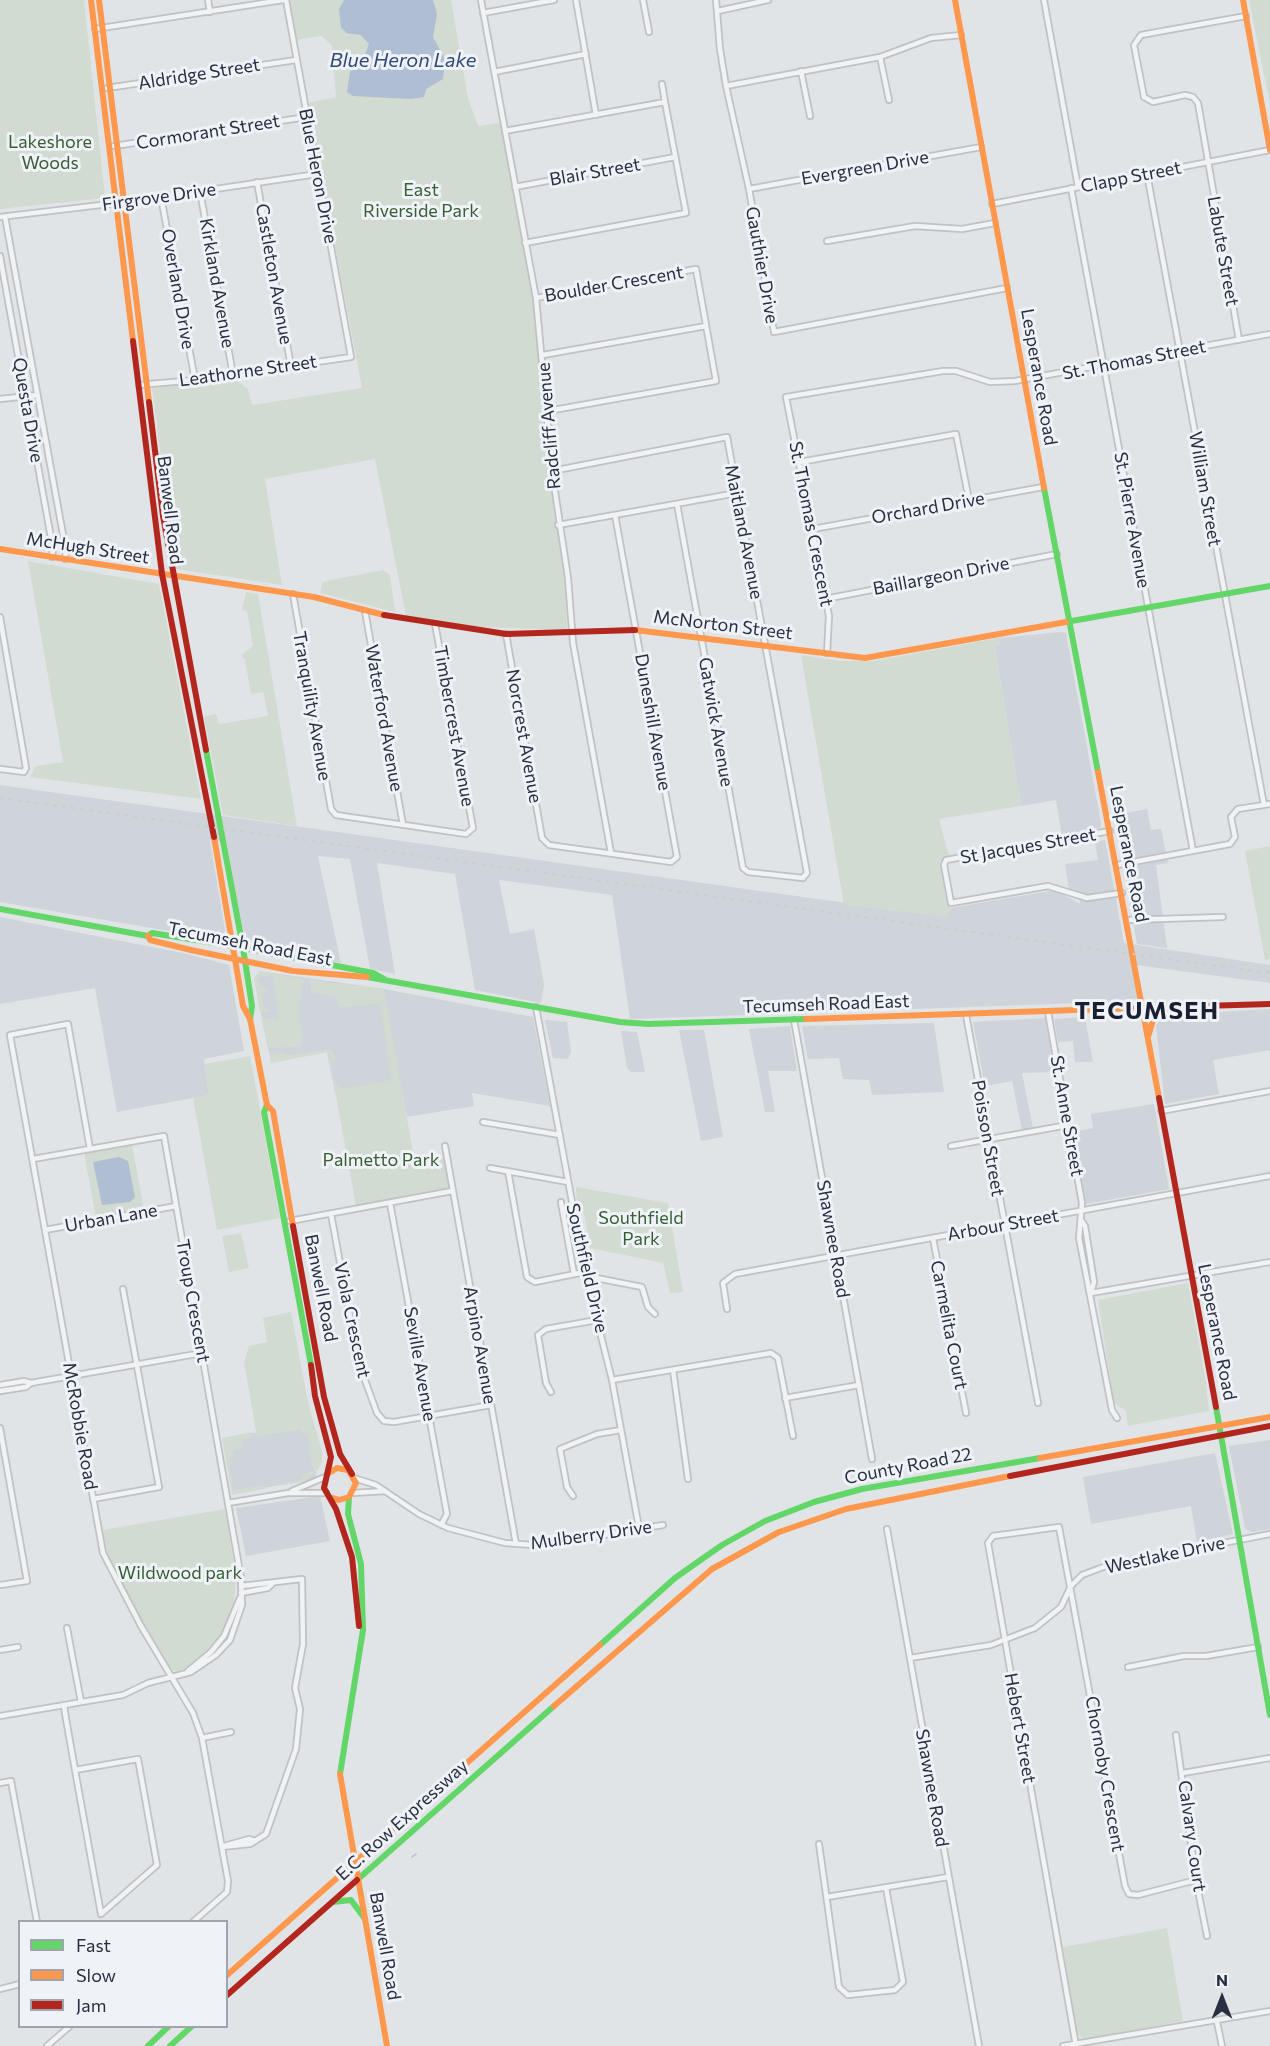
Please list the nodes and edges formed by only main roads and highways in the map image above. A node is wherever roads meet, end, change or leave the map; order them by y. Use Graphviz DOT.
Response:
graph roads {
  1 [pos="91,0"];
  2 [pos="99,0"];
  3 [pos="955,0"];
  4 [pos="1243,0"];
  5 [pos="1270,150"];
  6 [pos="0,549"];
  7 [pos="162,574"];
  8 [pos="172,575"];
  9 [pos="1270,586"];
  10 [pos="1069,623"];
  11 [pos="0,909"];
  12 [pos="147,936"];
  13 [pos="233,946"];
  14 [pos="243,948"];
  15 [pos="235,958"];
  16 [pos="245,962"];
  17 [pos="386,979"];
  18 [pos="1270,1004"];
  19 [pos="1174,1008"];
  20 [pos="1142,1009"];
  21 [pos="250,1019"];
  22 [pos="1148,1041"];
  23 [pos="267,1105"];
  24 [pos="1270,1417"];
  25 [pos="1220,1426"];
  26 [pos="1270,1426"];
  27 [pos="1221,1435"];
  28 [pos="326,1475"];
  29 [pos="353,1476"];
  30 [pos="328,1495"];
  31 [pos="351,1495"];
  32 [pos="361,1639"];
  33 [pos="595,1648"];
  34 [pos="598,1666"];
  35 [pos="1270,1715"];
  36 [pos="354,1863"];
  37 [pos="357,1880"];
  38 [pos="332,1902"];
  39 [pos="365,1919"];
  40 [pos="228,1974"];
  41 [pos="228,1994"];
  42 [pos="168,2028"];
  43 [pos="190,2028"];
  44 [pos="148,2046"];
  45 [pos="170,2046"];
  46 [pos="387,2046"];
  1 -- 7 [label="main road, Banwell Road"];
  2 -- 8 [label="main road, Banwell Road"];
  3 -- 10 [label="main road, Lesperance Road"];
  4 -- 5 [label="main road"];
  6 -- 7 [label="main road, McHugh Street"];
  7 -- 8 [label="main road, McHugh Street"];
  7 -- 13 [label="main road, Banwell Road"];
  8 -- 10 [label="main road, McNorton Street"];
  8 -- 14 [label="main road, Banwell Road"];
  9 -- 10 [label="main road, McNorton Street"];
  10 -- 20 [label="main road, Lesperance Road"];
  11 -- 12 [label="main road, Tecumseh Road East"];
  12 -- 13 [label="main road, Tecumseh Road East"];
  12 -- 15 [label="main road, Tecumseh Road East"];
  13 -- 14 [label="main road, Tecumseh Road East"];
  13 -- 15 [label="main road, Banwell Road"];
  14 -- 16 [label="main road, Banwell Road"];
  14 -- 17 [label="main road, Tecumseh Road East"];
  15 -- 16 [label="main road, Tecumseh Road East"];
  15 -- 21 [label="main road, Banwell Road"];
  16 -- 17 [label="main road, Tecumseh Road East"];
  16 -- 21 [label="main road, Banwell Road"];
  17 -- 20 [label="main road, Tecumseh Road East"];
  18 -- 19 [label="main road, Tecumseh Road East"];
  19 -- 20 [label="main road, Tecumseh Road East"];
  19 -- 22 [label="main road"];
  20 -- 22 [label="main road, Lesperance Road"];
  21 -- 23 [label="main road, Banwell Road"];
  22 -- 25 [label="main road, Lesperance Road"];
  23 -- 28 [label="main road, Banwell Road"];
  23 -- 29 [label="main road, Banwell Road"];
  24 -- 25 [label="main road, County Road 22"];
  25 -- 27 [label="main road, Lesperance Road"];
  25 -- 33 [label="main road, County Road 22"];
  26 -- 27 [label="main road, County Road 22"];
  27 -- 34 [label="main road, County Road 22"];
  27 -- 35 [label="main road, Lesperance Road"];
  28 -- 29 [label="main road"];
  28 -- 30 [label="main road"];
  29 -- 31 [label="main road"];
  30 -- 31 [label="main road"];
  30 -- 32 [label="main road, Banwell Road"];
  31 -- 32 [label="main road, Banwell Road"];
  32 -- 36 [label="main road, Banwell Road"];
  33 -- 36 [label="main road, E.C. Row Expressway"];
  34 -- 37 [label="main road, E.C. Row Expressway"];
  36 -- 37 [label="main road, Banwell Road"];
  36 -- 40 [label="main road, E.C. Row Expressway"];
  37 -- 38 [label="main road, E.C. Row Expressway"];
  37 -- 39 [label="main road, Banwell Road"];
  38 -- 39 [label="main road"];
  38 -- 41 [label="main road, E.C. Row Expressway"];
  39 -- 46 [label="main road, Banwell Road"];
  42 -- 44 [label="main road"];
  43 -- 45 [label="main road"];
}
